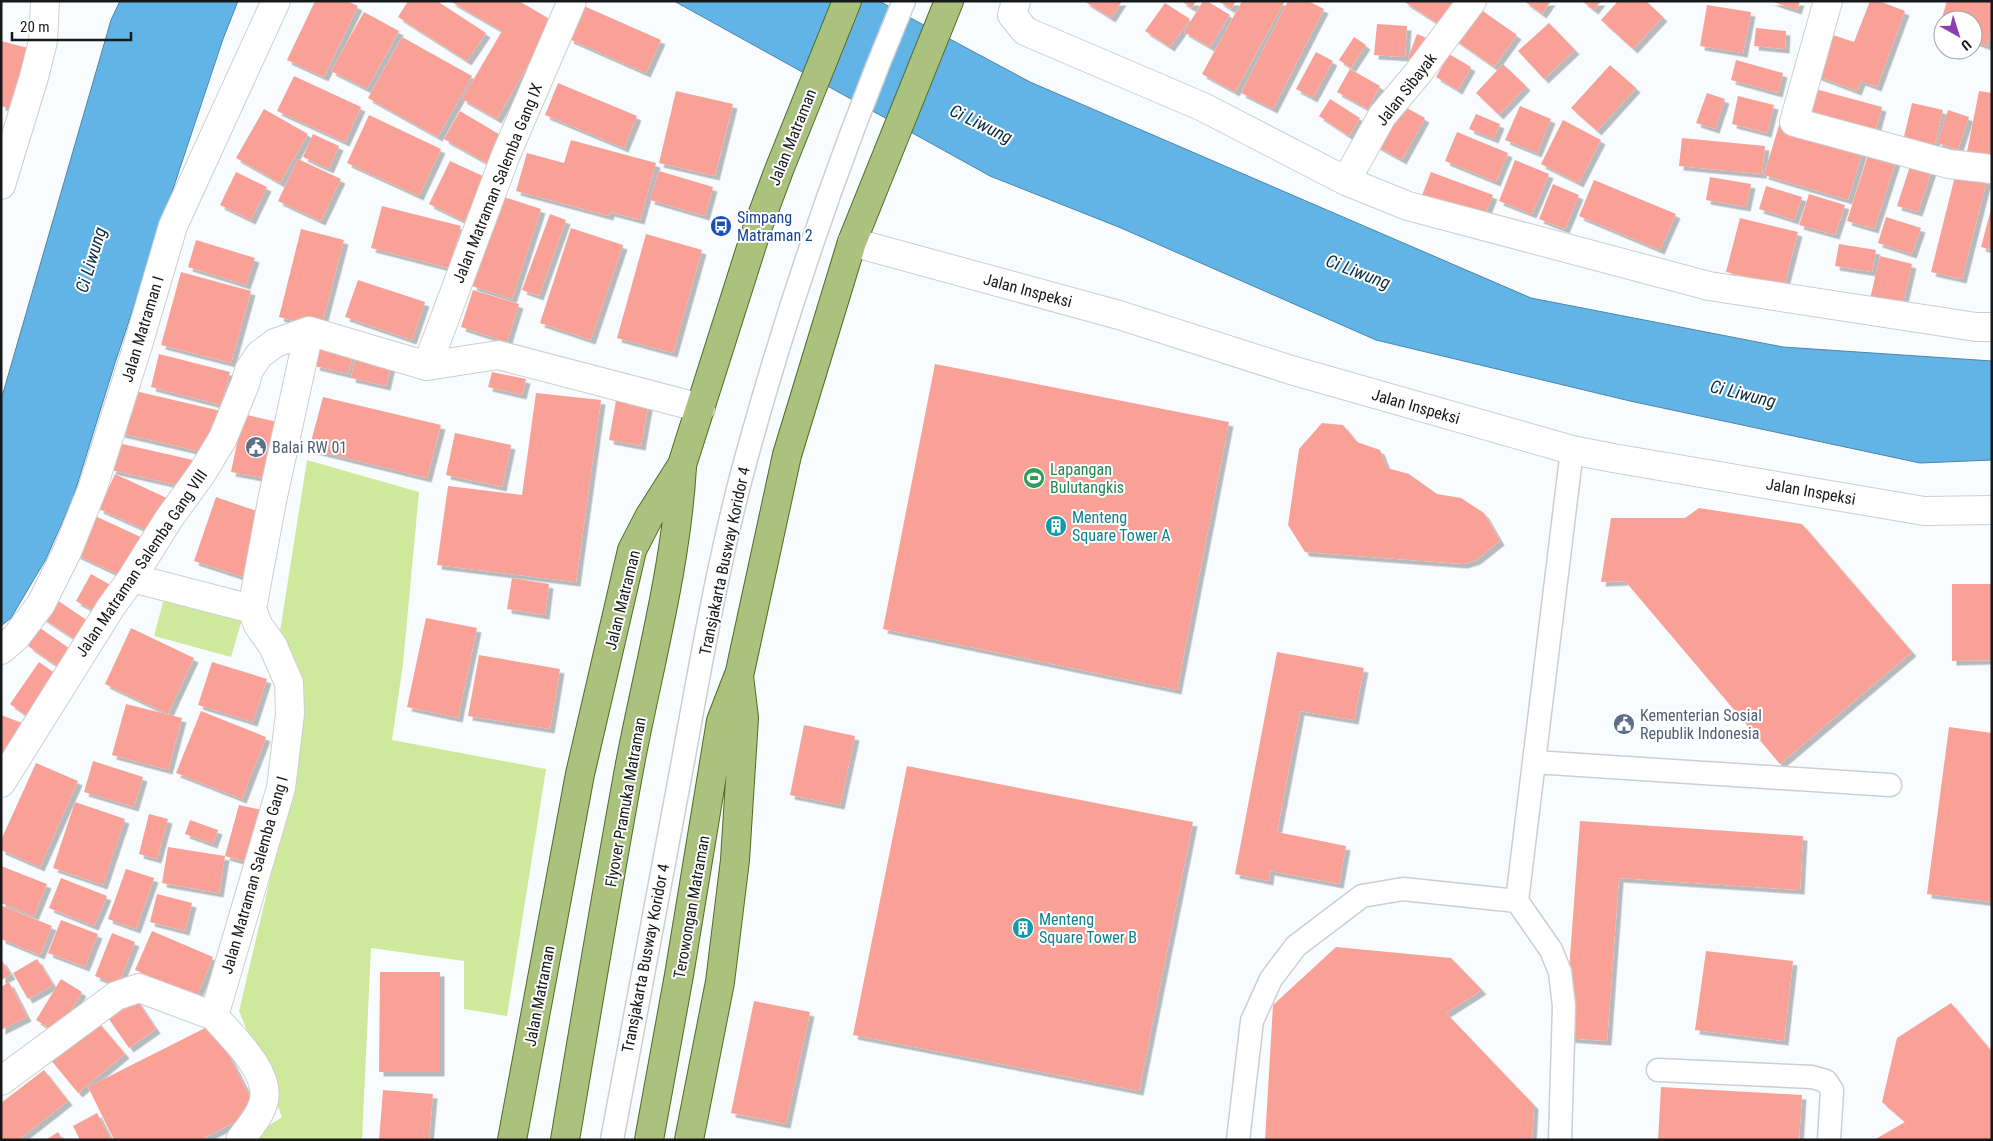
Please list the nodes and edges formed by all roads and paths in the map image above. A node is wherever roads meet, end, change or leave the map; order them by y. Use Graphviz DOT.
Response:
graph roads {
  1 [pos="45,1"];
  2 [pos="276,1"];
  3 [pos="572,1"];
  4 [pos="847,1"];
  5 [pos="904,1"];
  6 [pos="949,1"];
  7 [pos="1016,1"];
  8 [pos="1472,1"];
  9 [pos="1828,1"];
  10 [pos="1992,169"];
  11 [pos="1346,181"];
  12 [pos="1,185"];
  13 [pos="852,242"];
  14 [pos="1992,327"];
  15 [pos="309,331"];
  16 [pos="427,366"];
  17 [pos="701,408"];
  18 [pos="1572,450"];
  19 [pos="682,464"];
  20 [pos="1992,510"];
  21 [pos="132,578"];
  22 [pos="252,609"];
  23 [pos="1,650"];
  24 [pos="739,676"];
  25 [pos="1534,762"];
  26 [pos="1,783"];
  27 [pos="1890,785"];
  28 [pos="1517,901"];
  29 [pos="214,1016"];
  30 [pos="1658,1070"];
  31 [pos="1,1081"];
  32 [pos="240,1140"];
  33 [pos="512,1140"];
  34 [pos="564,1140"];
  35 [pos="612,1140"];
  36 [pos="649,1140"];
  37 [pos="688,1140"];
  38 [pos="1238,1140"];
  39 [pos="1560,1140"];
  40 [pos="1829,1140"];
  1 -- 12 [label="street"];
  2 -- 23 [label="street, Jalan Matraman I"];
  3 -- 16 [label="street, Jalan Matraman Salemba Gang IX"];
  4 -- 17 [label="main road, Jalan Matraman"];
  5 -- 35 [label="lane, Transjakarta Busway Koridor 4"];
  6 -- 13 [label="main road"];
  7 -- 11 [label="street"];
  8 -- 11 [label="street, Jalan Sibayak"];
  9 -- 10 [label="street"];
  11 -- 14 [label="street"];
  13 -- 18 [label="street, Jalan Inspeksi"];
  13 -- 24 [label="main road"];
  15 -- 16 [label="street"];
  15 -- 21 [label="street, Jalan Matraman Salemba Gang VIII"];
  15 -- 22 [label="street"];
  16 -- 17 [label="street"];
  17 -- 19 [label="main road, Jalan Matraman"];
  18 -- 20 [label="street, Jalan Inspeksi"];
  18 -- 25 [label="lane"];
  19 -- 33 [label="main road, Jalan Matraman"];
  19 -- 34 [label="main road, Flyover Pramuka Matraman"];
  21 -- 22 [label="street"];
  21 -- 26 [label="street, Jalan Matraman Salemba Gang VIII"];
  22 -- 29 [label="street, Jalan Matraman Salemba Gang I"];
  24 -- 36 [label="main road, Terowongan Matraman"];
  24 -- 37 [label="main road"];
  25 -- 27 [label="lane"];
  25 -- 28 [label="lane"];
  28 -- 38 [label="lane"];
  28 -- 39 [label="lane"];
  29 -- 31 [label="street"];
  29 -- 32 [label="street"];
  30 -- 40 [label="lane"];
}
